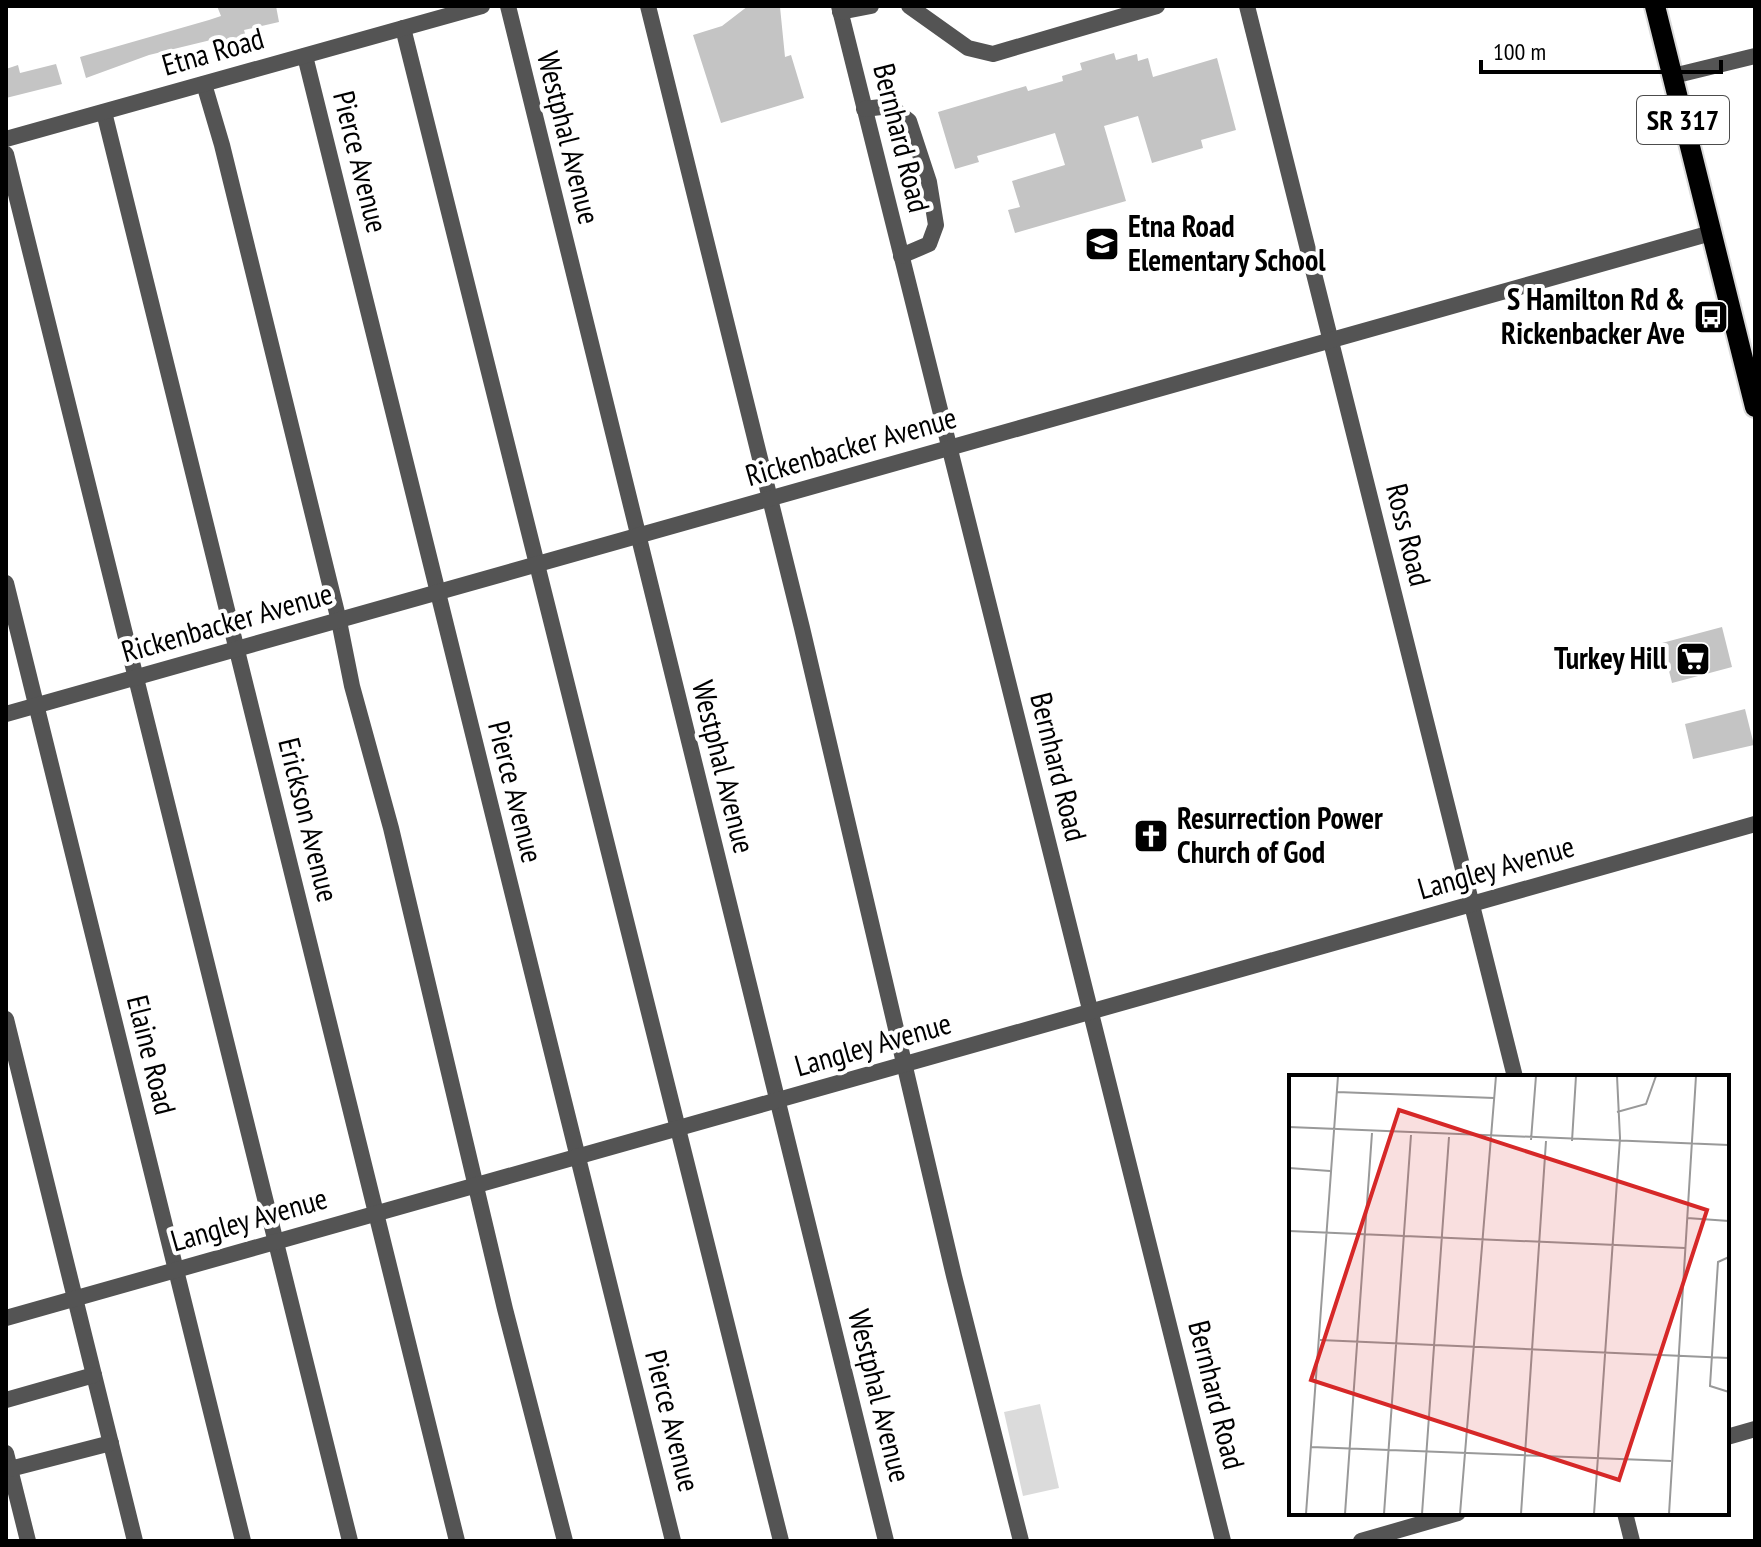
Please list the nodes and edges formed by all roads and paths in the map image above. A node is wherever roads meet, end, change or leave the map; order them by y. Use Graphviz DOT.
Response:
graph roads {
  1 [pos="482,6"];
  2 [pos="508,6"];
  3 [pos="648,6"];
  4 [pos="871,6"];
  5 [pos="909,6"];
  6 [pos="1157,6"];
  7 [pos="1247,6"];
  8 [pos="1655,6"];
  9 [pos="840,9"];
  10 [pos="403,28"];
  11 [pos="305,56"];
  12 [pos="1755,56"];
  13 [pos="1673,76"];
  14 [pos="204,84"];
  15 [pos="864,109"];
  16 [pos="104,112"];
  17 [pos="6,139"];
  18 [pos="6,154"];
  19 [pos="1711,233"];
  20 [pos="901,256"];
  21 [pos="1331,340"];
  22 [pos="1755,407"];
  23 [pos="950,448"];
  24 [pos="769,500"];
  25 [pos="637,535"];
  26 [pos="537,564"];
  27 [pos="6,583"];
  28 [pos="437,593"];
  29 [pos="339,621"];
  30 [pos="237,649"];
  31 [pos="137,677"];
  32 [pos="36,706"];
  33 [pos="6,714"];
  34 [pos="1755,824"];
  35 [pos="1472,904"];
  36 [pos="1091,1012"];
  37 [pos="6,1019"];
  38 [pos="906,1064"];
  39 [pos="1515,1075"];
  40 [pos="778,1100"];
  41 [pos="678,1128"];
  42 [pos="578,1157"];
  43 [pos="477,1185"];
  44 [pos="376,1213"];
  45 [pos="278,1241"];
  46 [pos="175,1270"];
  47 [pos="75,1298"];
  48 [pos="6,1318"];
  49 [pos="94,1375"];
  50 [pos="6,1400"];
  51 [pos="1755,1429"];
  52 [pos="1729,1436"];
  53 [pos="111,1443"];
  54 [pos="8,1461"];
  55 [pos="1451,1515"];
  56 [pos="1626,1515"];
  57 [pos="28,1541"];
  58 [pos="135,1541"];
  59 [pos="243,1541"];
  60 [pos="350,1541"];
  61 [pos="457,1541"];
  62 [pos="565,1541"];
  63 [pos="673,1541"];
  64 [pos="781,1541"];
  65 [pos="886,1541"];
  66 [pos="1021,1541"];
  67 [pos="1223,1541"];
  68 [pos="1361,1541"];
  69 [pos="1632,1541"];
  1 -- 10 [label="street, Etna Road"];
  2 -- 25 [label="street, Westphal Avenue"];
  3 -- 24 [label="street"];
  4 -- 9 [label="street"];
  5 -- 6 [label="street"];
  7 -- 21 [label="street, Ross Road"];
  8 -- 13 [label="main road, SR 317"];
  9 -- 15 [label="street, Bernhard Road"];
  10 -- 11 [label="street, Etna Road"];
  10 -- 26 [label="street"];
  11 -- 14 [label="street, Etna Road"];
  11 -- 28 [label="street, Pierce Avenue"];
  12 -- 13 [label="street"];
  13 -- 19 [label="main road, SR 317"];
  14 -- 16 [label="street, Etna Road"];
  14 -- 29 [label="street"];
  15 -- 20 [label="street, Bernhard Road"];
  15 -- 20 [label="street"];
  16 -- 17 [label="street, Etna Road"];
  16 -- 30 [label="street, Erickson Avenue"];
  18 -- 31 [label="street"];
  19 -- 21 [label="street, Rickenbacker Avenue"];
  19 -- 22 [label="main road, SR 317"];
  20 -- 23 [label="street, Bernhard Road"];
  21 -- 23 [label="street, Rickenbacker Avenue"];
  21 -- 35 [label="street, Ross Road"];
  23 -- 24 [label="street, Rickenbacker Avenue"];
  23 -- 36 [label="street, Bernhard Road"];
  24 -- 25 [label="street, Rickenbacker Avenue"];
  24 -- 38 [label="street"];
  25 -- 26 [label="street, Rickenbacker Avenue"];
  25 -- 40 [label="street, Westphal Avenue"];
  26 -- 28 [label="street, Rickenbacker Avenue"];
  26 -- 41 [label="street"];
  27 -- 32 [label="street, Elaine Road"];
  28 -- 29 [label="street, Rickenbacker Avenue"];
  28 -- 42 [label="street, Pierce Avenue"];
  29 -- 30 [label="street, Rickenbacker Avenue"];
  29 -- 43 [label="street"];
  30 -- 31 [label="street, Rickenbacker Avenue"];
  30 -- 44 [label="street, Erickson Avenue"];
  31 -- 32 [label="street, Rickenbacker Avenue"];
  31 -- 45 [label="street"];
  32 -- 33 [label="street, Rickenbacker Avenue"];
  32 -- 46 [label="street, Elaine Road"];
  34 -- 35 [label="street, Langley Avenue"];
  35 -- 36 [label="street, Langley Avenue"];
  35 -- 39 [label="street, Ross Road"];
  36 -- 38 [label="street, Langley Avenue"];
  36 -- 67 [label="street, Bernhard Road"];
  37 -- 47 [label="street"];
  38 -- 40 [label="street, Langley Avenue"];
  38 -- 66 [label="street"];
  40 -- 41 [label="street, Langley Avenue"];
  40 -- 65 [label="street, Westphal Avenue"];
  41 -- 42 [label="street, Langley Avenue"];
  41 -- 64 [label="street"];
  42 -- 43 [label="street, Langley Avenue"];
  42 -- 63 [label="street, Pierce Avenue"];
  43 -- 44 [label="street, Langley Avenue"];
  43 -- 62 [label="street"];
  44 -- 45 [label="street, Langley Avenue"];
  44 -- 61 [label="street, Erickson Avenue"];
  45 -- 46 [label="street, Langley Avenue"];
  45 -- 60 [label="street"];
  46 -- 47 [label="street, Langley Avenue"];
  46 -- 59 [label="street, Elaine Road"];
  47 -- 48 [label="street, Langley Avenue"];
  47 -- 49 [label="street"];
  49 -- 50 [label="street"];
  49 -- 53 [label="street"];
  51 -- 52 [label="street"];
  53 -- 54 [label="street"];
  53 -- 58 [label="street"];
  54 -- 57 [label="street"];
  55 -- 68 [label="street"];
  56 -- 69 [label="street"];
}
